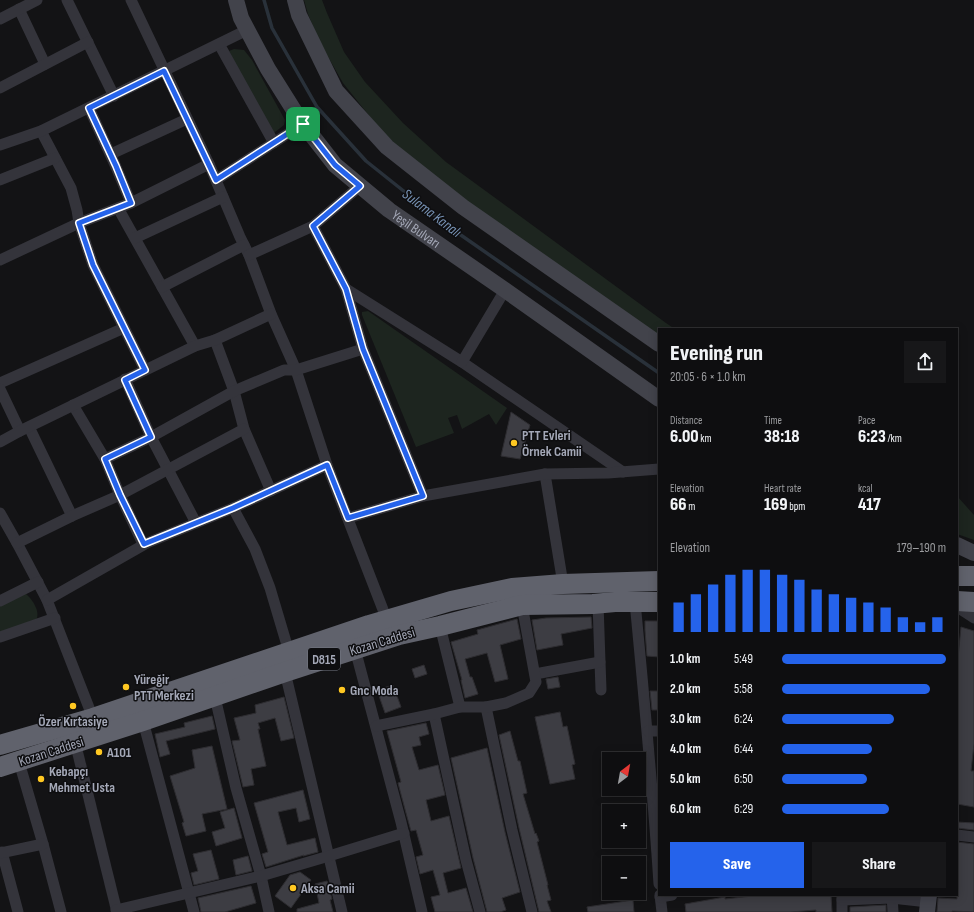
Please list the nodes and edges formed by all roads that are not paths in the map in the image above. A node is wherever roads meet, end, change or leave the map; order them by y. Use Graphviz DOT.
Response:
graph roads {
  1 [pos="37,0"];
  2 [pos="67,0"];
  3 [pos="131,0"];
  4 [pos="236,0"];
  5 [pos="294,0"];
  6 [pos="19,9"];
  7 [pos="0,19"];
  8 [pos="247,30"];
  9 [pos="88,42"];
  10 [pos="219,44"];
  11 [pos="45,64"];
  12 [pos="164,71"];
  13 [pos="0,88"];
  14 [pos="114,96"];
  15 [pos="89,108"];
  16 [pos="187,119"];
  17 [pos="303,124"];
  18 [pos="41,132"];
  19 [pos="274,143"];
  20 [pos="0,145"];
  21 [pos="110,154"];
  22 [pos="55,158"];
  23 [pos="209,164"];
  24 [pos="0,180"];
  25 [pos="216,180"];
  26 [pos="360,186"];
  27 [pos="223,197"];
  28 [pos="131,203"];
  29 [pos="118,208"];
  30 [pos="79,223"];
  31 [pos="313,226"];
  32 [pos="135,238"];
  33 [pos="244,245"];
  34 [pos="249,255"];
  35 [pos="0,260"];
  36 [pos="162,287"];
  37 [pos="346,289"];
  38 [pos="505,290"];
  39 [pos="271,314"];
  40 [pos="124,328"];
  41 [pos="215,340"];
  42 [pos="658,343"];
  43 [pos="195,346"];
  44 [pos="363,349"];
  45 [pos="462,362"];
  46 [pos="145,370"];
  47 [pos="296,370"];
  48 [pos="125,380"];
  49 [pos="0,383"];
  50 [pos="0,389"];
  51 [pos="234,391"];
  52 [pos="658,398"];
  53 [pos="73,405"];
  54 [pos="24,429"];
  55 [pos="244,429"];
  56 [pos="151,437"];
  57 [pos="0,442"];
  58 [pos="105,459"];
  59 [pos="327,465"];
  60 [pos="169,469"];
  61 [pos="658,469"];
  62 [pos="623,472"];
  63 [pos="545,474"];
  64 [pos="271,491"];
  65 [pos="120,495"];
  66 [pos="423,496"];
  67 [pos="233,508"];
  68 [pos="0,513"];
  69 [pos="72,516"];
  70 [pos="348,518"];
  71 [pos="196,523"];
  72 [pos="17,543"];
  73 [pos="144,544"];
  74 [pos="958,545"];
  75 [pos="974,553"];
  76 [pos="958,576"];
  77 [pos="974,576"];
  78 [pos="658,581"];
  79 [pos="38,582"];
  80 [pos="563,584"];
  81 [pos="47,600"];
  82 [pos="0,601"];
  83 [pos="958,601"];
  84 [pos="634,602"];
  85 [pos="658,602"];
  86 [pos="974,602"];
  87 [pos="598,603"];
  88 [pos="522,605"];
  89 [pos="958,608"];
  90 [pos="54,618"];
  91 [pos="974,618"];
  92 [pos="387,620"];
  93 [pos="440,626"];
  94 [pos="0,637"];
  95 [pos="355,649"];
  96 [pos="290,652"];
  97 [pos="600,662"];
  98 [pos="285,672"];
  99 [pos="535,674"];
  100 [pos="601,690"];
  101 [pos="214,697"];
  102 [pos="460,707"];
  103 [pos="486,707"];
  104 [pos="434,714"];
  105 [pos="93,718"];
  106 [pos="143,721"];
  107 [pos="376,726"];
  108 [pos="648,731"];
  109 [pos="658,731"];
  110 [pos="75,742"];
  111 [pos="0,745"];
  112 [pos="9,764"];
  113 [pos="657,815"];
  114 [pos="404,833"];
  115 [pos="958,836"];
  116 [pos="974,837"];
  117 [pos="43,844"];
  118 [pos="658,850"];
  119 [pos="1,853"];
  120 [pos="329,856"];
  121 [pos="261,876"];
  122 [pos="189,892"];
  123 [pos="660,896"];
  124 [pos="892,896"];
  125 [pos="842,898"];
  126 [pos="928,903"];
  127 [pos="117,911"];
  128 [pos="18,912"];
  129 [pos="61,912"];
  130 [pos="194,912"];
  131 [pos="269,912"];
  132 [pos="342,912"];
  133 [pos="422,912"];
  134 [pos="480,912"];
  135 [pos="532,912"];
  136 [pos="662,912"];
  137 [pos="842,912"];
  138 [pos="893,912"];
  1 -- 6 [label="street"];
  2 -- 9 [label="street"];
  3 -- 12 [label="street"];
  4 -- 8 [label="main road, Yeşil Bulvarı"];
  5 -- 42 [label="main road"];
  6 -- 7 [label="street"];
  6 -- 11 [label="street"];
  8 -- 10 [label="street"];
  8 -- 17 [label="main road, Yeşil Bulvarı"];
  9 -- 11 [label="street"];
  9 -- 14 [label="street"];
  10 -- 12 [label="street"];
  10 -- 19 [label="street"];
  11 -- 13 [label="street"];
  12 -- 14 [label="street"];
  12 -- 16 [label="street"];
  14 -- 15 [label="street"];
  15 -- 18 [label="street"];
  15 -- 21 [label="street"];
  16 -- 21 [label="street"];
  16 -- 23 [label="street"];
  17 -- 19 [label="street"];
  17 -- 26 [label="main road, Yeşil Bulvarı"];
  18 -- 20 [label="street"];
  18 -- 22 [label="street"];
  19 -- 25 [label="street"];
  21 -- 28 [label="street"];
  22 -- 24 [label="street"];
  22 -- 30 [label="street"];
  23 -- 25 [label="street"];
  23 -- 28 [label="street"];
  25 -- 27 [label="street"];
  26 -- 31 [label="street"];
  26 -- 38 [label="main road, Yeşil Bulvarı"];
  27 -- 32 [label="street"];
  27 -- 33 [label="street"];
  28 -- 29 [label="street"];
  29 -- 30 [label="street"];
  29 -- 32 [label="street"];
  30 -- 35 [label="street"];
  30 -- 40 [label="street"];
  31 -- 34 [label="street"];
  31 -- 37 [label="street"];
  32 -- 36 [label="street"];
  33 -- 34 [label="street"];
  33 -- 36 [label="street"];
  34 -- 39 [label="street"];
  36 -- 43 [label="street"];
  37 -- 44 [label="street"];
  37 -- 45 [label="street"];
  38 -- 45 [label="street"];
  38 -- 52 [label="main road, Yeşil Bulvarı"];
  39 -- 41 [label="street"];
  39 -- 47 [label="street"];
  40 -- 46 [label="street"];
  40 -- 49 [label="street"];
  41 -- 43 [label="street"];
  41 -- 51 [label="street"];
  43 -- 46 [label="street"];
  44 -- 47 [label="street"];
  44 -- 66 [label="street"];
  45 -- 62 [label="street"];
  46 -- 48 [label="street"];
  47 -- 51 [label="street"];
  47 -- 59 [label="street"];
  48 -- 53 [label="street"];
  48 -- 56 [label="street"];
  50 -- 54 [label="street"];
  51 -- 55 [label="street"];
  51 -- 56 [label="street"];
  53 -- 54 [label="street"];
  53 -- 58 [label="street"];
  54 -- 57 [label="street"];
  54 -- 69 [label="street"];
  55 -- 60 [label="street"];
  55 -- 64 [label="street"];
  56 -- 58 [label="street"];
  56 -- 60 [label="street"];
  58 -- 65 [label="street"];
  59 -- 64 [label="street"];
  59 -- 70 [label="street"];
  60 -- 65 [label="street"];
  60 -- 71 [label="street"];
  61 -- 62 [label="street"];
  62 -- 63 [label="street"];
  63 -- 66 [label="street"];
  63 -- 80 [label="street"];
  64 -- 67 [label="street"];
  65 -- 69 [label="street"];
  65 -- 73 [label="street"];
  66 -- 70 [label="street"];
  67 -- 71 [label="street"];
  67 -- 96 [label="street"];
  68 -- 72 [label="street"];
  69 -- 72 [label="street"];
  70 -- 92 [label="street"];
  71 -- 73 [label="street"];
  72 -- 79 [label="street"];
  73 -- 81 [label="street"];
  74 -- 75 [label="main road"];
  76 -- 77 [label="highway"];
  78 -- 80 [label="highway, Kozan Caddesi / D815"];
  79 -- 81 [label="street"];
  79 -- 82 [label="street"];
  80 -- 92 [label="highway, Kozan Caddesi / D815"];
  81 -- 90 [label="street"];
  83 -- 86 [label="highway"];
  84 -- 85 [label="highway, Kozan Caddesi / D815"];
  84 -- 87 [label="highway, Kozan Caddesi / D815"];
  84 -- 108 [label="street"];
  87 -- 88 [label="highway, Kozan Caddesi / D815"];
  87 -- 97 [label="street"];
  88 -- 93 [label="highway, Kozan Caddesi / D815"];
  88 -- 99 [label="street"];
  89 -- 91 [label="street"];
  90 -- 94 [label="street"];
  90 -- 105 [label="street"];
  92 -- 96 [label="highway, Kozan Caddesi / D815"];
  93 -- 95 [label="highway, Kozan Caddesi / D815"];
  93 -- 102 [label="street"];
  95 -- 98 [label="highway, Kozan Caddesi / D815"];
  95 -- 107 [label="street"];
  96 -- 105 [label="highway, Kozan Caddesi / D815"];
  97 -- 99 [label="street"];
  97 -- 100 [label="street"];
  98 -- 101 [label="highway, Kozan Caddesi / D815"];
  98 -- 120 [label="street"];
  99 -- 103 [label="street"];
  101 -- 106 [label="highway, Kozan Caddesi / D815"];
  101 -- 121 [label="street"];
  102 -- 103 [label="street"];
  102 -- 104 [label="street"];
  103 -- 135 [label="street"];
  104 -- 107 [label="street"];
  104 -- 134 [label="street"];
  105 -- 111 [label="highway, Kozan Caddesi / D815"];
  106 -- 110 [label="highway, Kozan Caddesi / D815"];
  106 -- 122 [label="street"];
  107 -- 114 [label="street"];
  108 -- 109 [label="street"];
  108 -- 113 [label="street"];
  110 -- 112 [label="highway, Kozan Caddesi / D815"];
  110 -- 127 [label="street"];
  112 -- 117 [label="street"];
  113 -- 118 [label="street"];
  114 -- 120 [label="street"];
  114 -- 133 [label="street"];
  115 -- 116 [label="street"];
  117 -- 119 [label="street"];
  117 -- 129 [label="street"];
  119 -- 128 [label="street"];
  120 -- 121 [label="street"];
  120 -- 132 [label="street"];
  121 -- 122 [label="street"];
  121 -- 131 [label="street"];
  122 -- 127 [label="street"];
  122 -- 130 [label="street"];
  123 -- 136 [label="street"];
  124 -- 125 [label="street"];
  124 -- 126 [label="street"];
  124 -- 138 [label="street"];
  125 -- 137 [label="street"];
}
